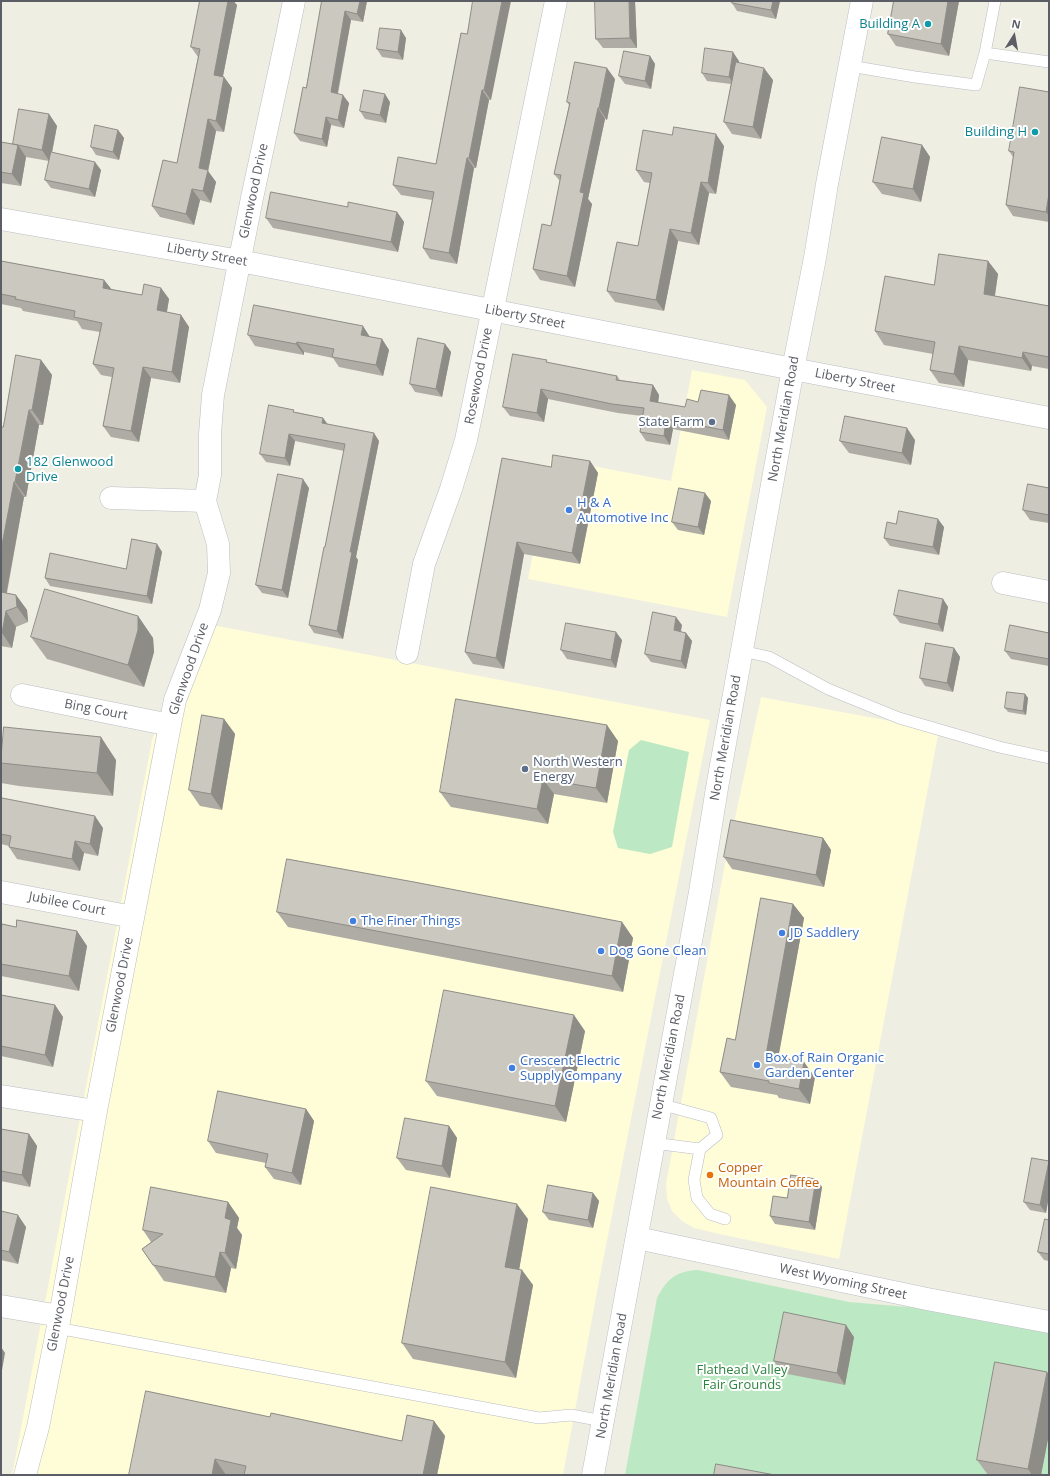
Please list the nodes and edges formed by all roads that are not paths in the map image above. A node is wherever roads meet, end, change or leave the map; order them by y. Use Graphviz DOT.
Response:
graph roads {
  1 [pos="294,1"];
  2 [pos="556,1"];
  3 [pos="862,1"];
  4 [pos="995,1"];
  5 [pos="985,53"];
  6 [pos="1049,62"];
  7 [pos="850,66"];
  8 [pos="1,219"];
  9 [pos="240,261"];
  10 [pos="493,310"];
  11 [pos="793,369"];
  12 [pos="1049,418"];
  13 [pos="111,498"];
  14 [pos="205,501"];
  15 [pos="1003,583"];
  16 [pos="1049,592"];
  17 [pos="742,651"];
  18 [pos="407,653"];
  19 [pos="22,695"];
  20 [pos="170,725"];
  21 [pos="1049,758"];
  22 [pos="1,892"];
  23 [pos="133,917"];
  24 [pos="1,1096"];
  25 [pos="660,1104"];
  26 [pos="96,1111"];
  27 [pos="653,1143"];
  28 [pos="700,1149"];
  29 [pos="725,1219"];
  30 [pos="637,1238"];
  31 [pos="1,1306"];
  32 [pos="59,1322"];
  33 [pos="1049,1322"];
  34 [pos="604,1421"];
  35 [pos="25,1475"];
  36 [pos="593,1475"];
  1 -- 9 [label="street, Glenwood Drive"];
  2 -- 10 [label="street, Rosewood Drive"];
  3 -- 7 [label="street, North Meridian Road"];
  4 -- 5 [label="lane"];
  5 -- 6 [label="lane"];
  5 -- 7 [label="lane"];
  7 -- 11 [label="street, North Meridian Road"];
  8 -- 9 [label="street, Liberty Street"];
  9 -- 10 [label="street, Liberty Street"];
  9 -- 14 [label="street, Glenwood Drive"];
  10 -- 11 [label="street, Liberty Street"];
  10 -- 18 [label="street, Rosewood Drive"];
  11 -- 12 [label="street, Liberty Street"];
  11 -- 17 [label="street, North Meridian Road"];
  13 -- 14 [label="street"];
  14 -- 20 [label="street, Glenwood Drive"];
  15 -- 16 [label="street"];
  17 -- 21 [label="lane"];
  17 -- 25 [label="street, North Meridian Road"];
  19 -- 20 [label="street, Bing Court"];
  20 -- 23 [label="street, Glenwood Drive"];
  22 -- 23 [label="street, Jubilee Court"];
  23 -- 26 [label="street, Glenwood Drive"];
  24 -- 26 [label="street"];
  25 -- 27 [label="street, North Meridian Road"];
  25 -- 28 [label="lane"];
  26 -- 32 [label="street, Glenwood Drive"];
  27 -- 28 [label="lane"];
  27 -- 30 [label="street, North Meridian Road"];
  28 -- 29 [label="lane"];
  30 -- 33 [label="street, West Wyoming Street"];
  30 -- 34 [label="street, North Meridian Road"];
  31 -- 32 [label="street"];
  32 -- 34 [label="lane"];
  32 -- 35 [label="street, Glenwood Drive"];
  34 -- 36 [label="street, North Meridian Road"];
}
